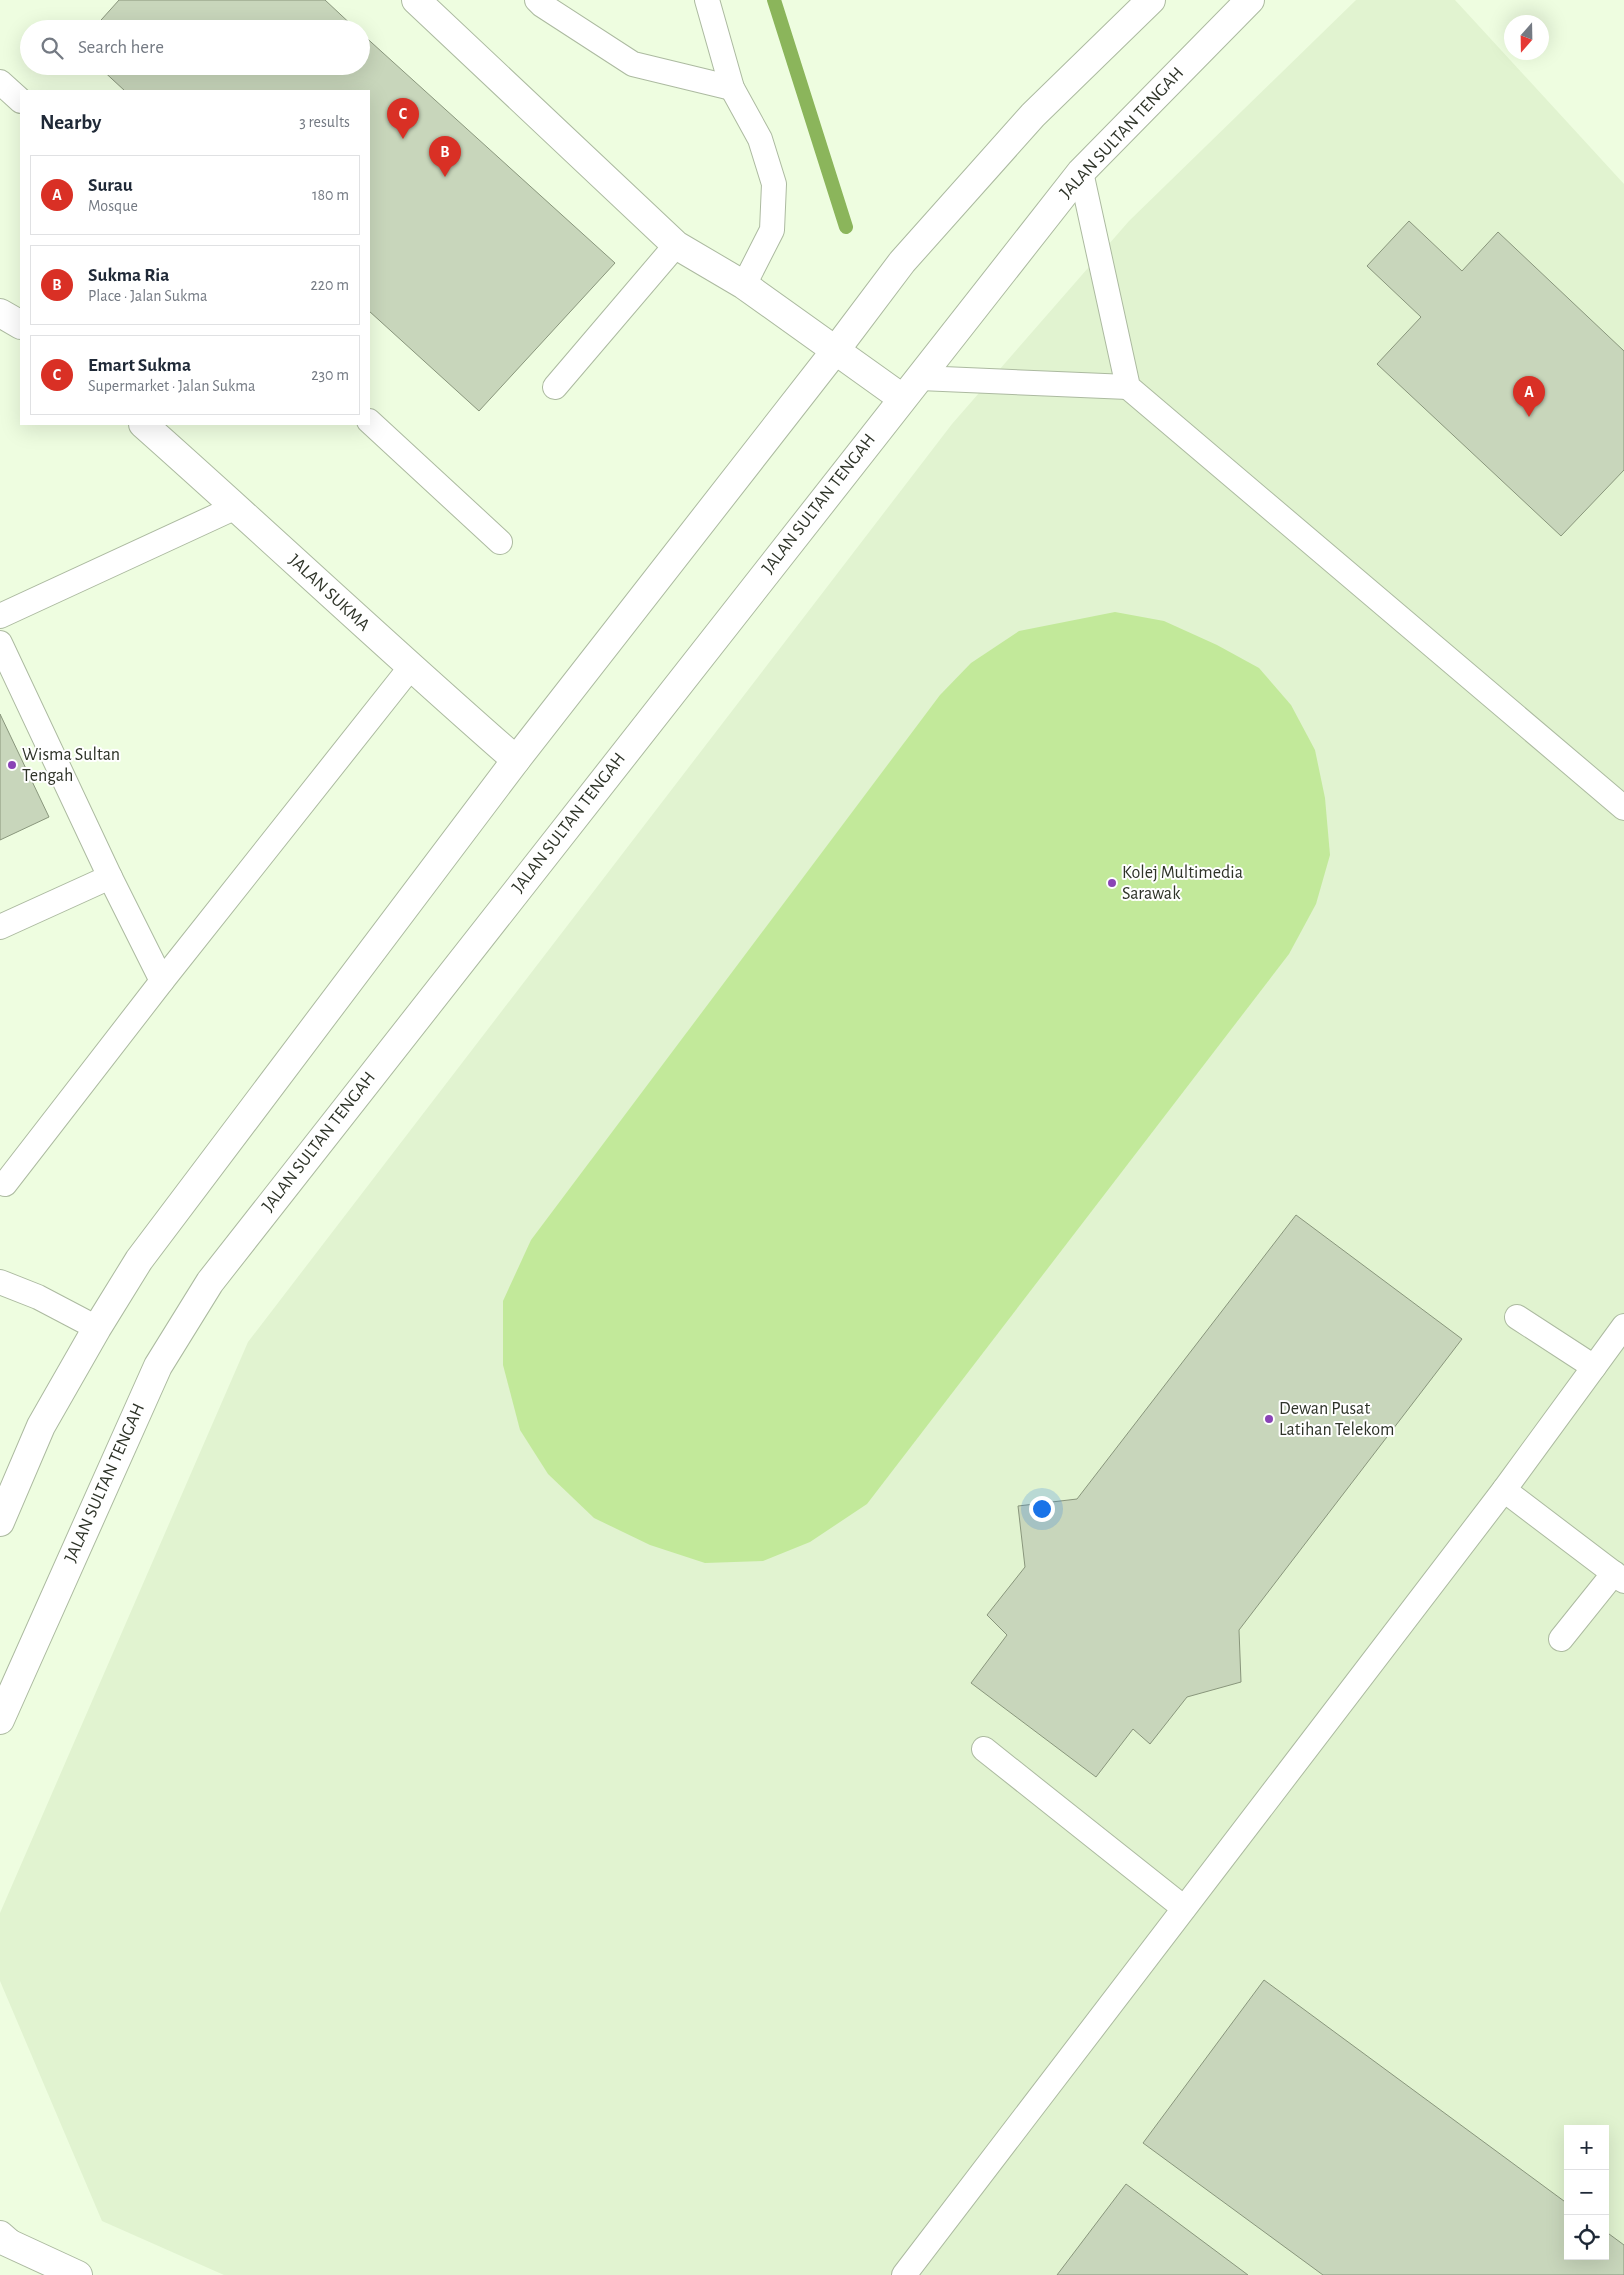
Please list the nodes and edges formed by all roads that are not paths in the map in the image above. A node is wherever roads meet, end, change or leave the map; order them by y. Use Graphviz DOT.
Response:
graph roads {
  1 [pos="416,0"];
  2 [pos="536,0"];
  3 [pos="707,0"];
  4 [pos="1151,0"];
  5 [pos="1250,0"];
  6 [pos="0,82"];
  7 [pos="732,88"];
  8 [pos="20,100"];
  9 [pos="1082,172"];
  10 [pos="676,245"];
  11 [pos="744,285"];
  12 [pos="0,313"];
  13 [pos="20,324"];
  14 [pos="835,351"];
  15 [pos="920,378"];
  16 [pos="555,387"];
  17 [pos="1128,387"];
  18 [pos="902,398"];
  19 [pos="370,422"];
  20 [pos="144,425"];
  21 [pos="236,507"];
  22 [pos="500,542"];
  23 [pos="0,616"];
  24 [pos="0,643"];
  25 [pos="410,668"];
  26 [pos="516,760"];
  27 [pos="1624,808"];
  28 [pos="110,877"];
  29 [pos="0,928"];
  30 [pos="162,981"];
  31 [pos="5,1184"];
  32 [pos="0,1282"];
  33 [pos="1517,1317"];
  34 [pos="1624,1326"];
  35 [pos="97,1328"];
  36 [pos="1594,1367"];
  37 [pos="1504,1490"];
  38 [pos="0,1522"];
  39 [pos="1619,1577"];
  40 [pos="1561,1639"];
  41 [pos="0,1720"];
  42 [pos="984,1749"];
  43 [pos="1184,1908"];
  44 [pos="3,2239"];
  45 [pos="78,2275"];
  46 [pos="904,2275"];
  1 -- 10 [label="main road"];
  2 -- 7 [label="lane"];
  3 -- 7 [label="lane"];
  4 -- 14 [label="main road"];
  5 -- 9 [label="main road, JALAN SULTAN TENGAH"];
  6 -- 8 [label="lane"];
  7 -- 11 [label="lane"];
  9 -- 15 [label="main road, JALAN SULTAN TENGAH"];
  9 -- 17 [label="lane"];
  10 -- 11 [label="main road"];
  10 -- 16 [label="lane"];
  11 -- 14 [label="main road"];
  12 -- 13 [label="main road"];
  14 -- 18 [label="main road"];
  14 -- 26 [label="main road"];
  15 -- 17 [label="lane"];
  15 -- 18 [label="main road, JALAN SULTAN TENGAH"];
  17 -- 27 [label="lane"];
  18 -- 41 [label="main road, JALAN SULTAN TENGAH"];
  19 -- 22 [label="lane"];
  20 -- 21 [label="main road, JALAN SUKMA"];
  21 -- 23 [label="lane"];
  21 -- 25 [label="main road, JALAN SUKMA"];
  24 -- 28 [label="lane"];
  25 -- 26 [label="main road, JALAN SUKMA"];
  25 -- 30 [label="lane"];
  26 -- 35 [label="main road"];
  28 -- 29 [label="lane"];
  28 -- 30 [label="lane"];
  30 -- 31 [label="lane"];
  32 -- 35 [label="lane"];
  33 -- 36 [label="lane"];
  34 -- 36 [label="lane"];
  35 -- 38 [label="main road"];
  36 -- 37 [label="lane"];
  37 -- 39 [label="lane"];
  37 -- 43 [label="lane"];
  39 -- 40 [label="lane"];
  42 -- 43 [label="lane"];
  43 -- 46 [label="lane"];
  44 -- 45 [label="main road"];
}
